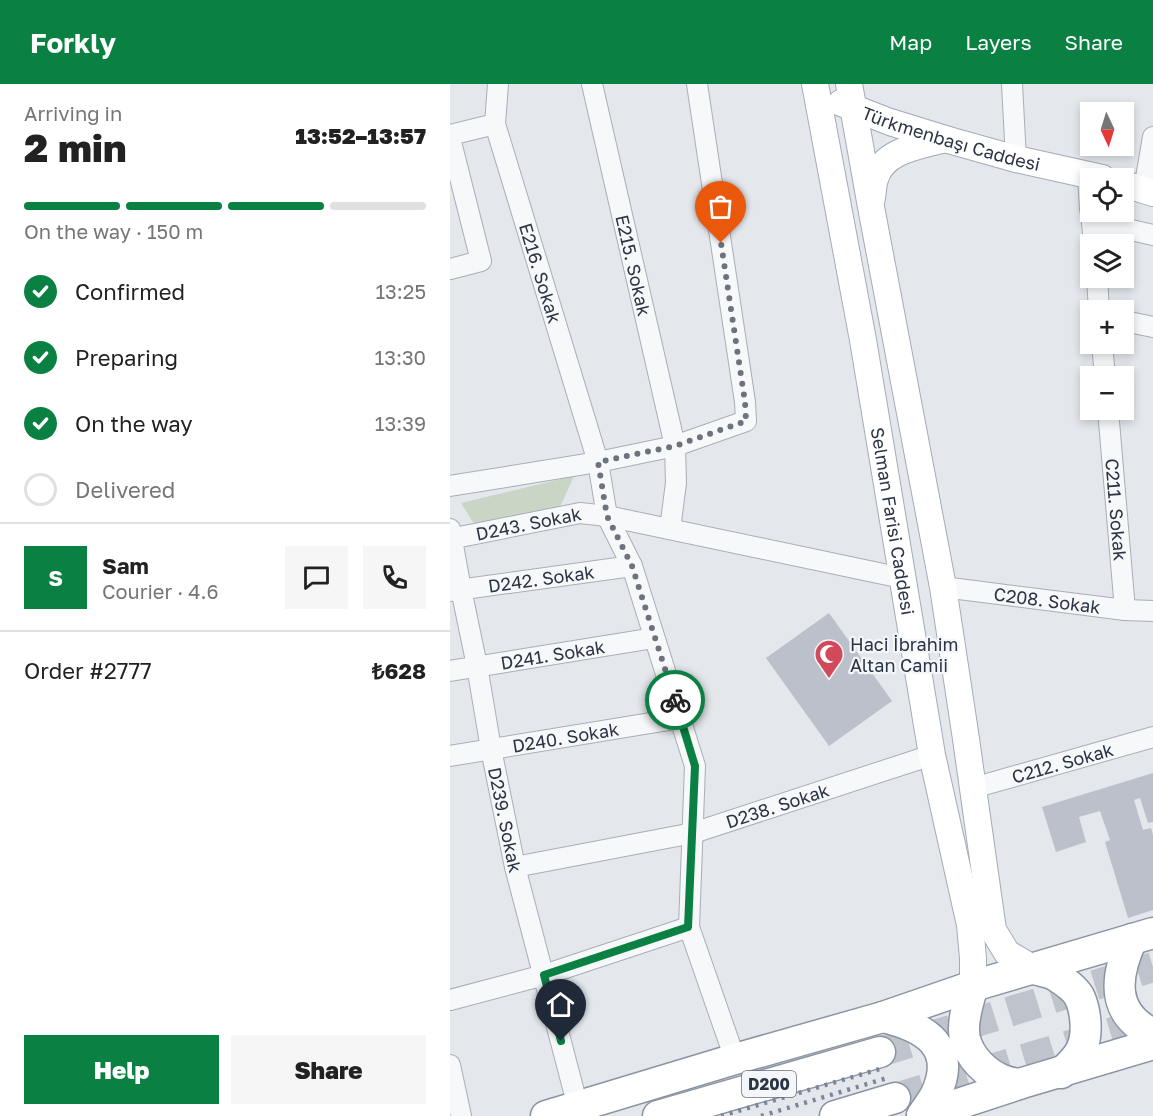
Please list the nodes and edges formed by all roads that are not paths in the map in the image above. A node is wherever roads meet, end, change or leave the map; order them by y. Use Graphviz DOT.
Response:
graph roads {
  1 [pos="498,84"];
  2 [pos="592,84"];
  3 [pos="697,84"];
  4 [pos="1012,84"];
  5 [pos="811,87"];
  6 [pos="851,96"];
  7 [pos="495,124"];
  8 [pos="450,136"];
  9 [pos="1153,136"];
  10 [pos="945,139"];
  11 [pos="1016,159"];
  12 [pos="1080,174"];
  13 [pos="1140,189"];
  14 [pos="871,207"];
  15 [pos="1115,222"];
  16 [pos="1153,235"];
  17 [pos="450,269"];
  18 [pos="1134,323"];
  19 [pos="1153,327"];
  20 [pos="1109,420"];
  21 [pos="675,446"];
  22 [pos="598,462"];
  23 [pos="450,486"];
  24 [pos="607,516"];
  25 [pos="670,529"];
  26 [pos="451,536"];
  27 [pos="632,566"];
  28 [pos="902,578"];
  29 [pos="943,586"];
  30 [pos="455,590"];
  31 [pos="1125,610"];
  32 [pos="1153,611"];
  33 [pos="654,638"];
  34 [pos="477,666"];
  35 [pos="450,671"];
  36 [pos="681,718"];
  37 [pos="1153,737"];
  38 [pos="491,749"];
  39 [pos="932,755"];
  40 [pos="450,756"];
  41 [pos="973,788"];
  42 [pos="693,833"];
  43 [pos="515,867"];
  44 [pos="688,927"];
  45 [pos="1143,936"];
  46 [pos="1034,969"];
  47 [pos="544,975"];
  48 [pos="973,986"];
  49 [pos="450,1000"];
  50 [pos="883,1017"];
  51 [pos="1153,1034"];
  52 [pos="1153,1044"];
  53 [pos="880,1052"];
  54 [pos="735,1059"];
  55 [pos="450,1065"];
  56 [pos="1061,1073"];
  57 [pos="1019,1084"];
  58 [pos="895,1098"];
  59 [pos="578,1107"];
  60 [pos="461,1116"];
  61 [pos="546,1116"];
  62 [pos="658,1116"];
  63 [pos="835,1116"];
  64 [pos="922,1116"];
  1 -- 7 [label="street, E216. Sokak"];
  2 -- 21 [label="street, E215. Sokak"];
  3 -- 21 [label="street"];
  4 -- 11 [label="street"];
  5 -- 6 [label="main road, Türkmenbaşı Caddesi"];
  5 -- 28 [label="main road, Selman Farisi Caddesi"];
  6 -- 10 [label="main road, Türkmenbaşı Caddesi"];
  6 -- 14 [label="main road, Selman Farisi Caddesi"];
  7 -- 8 [label="street"];
  7 -- 22 [label="street, E216. Sokak"];
  8 -- 17 [label="street"];
  9 -- 13 [label="street"];
  10 -- 11 [label="main road, Türkmenbaşı Caddesi"];
  10 -- 14 [label="main road"];
  11 -- 12 [label="main road, Türkmenbaşı Caddesi"];
  14 -- 29 [label="main road, Selman Farisi Caddesi"];
  15 -- 16 [label="street"];
  18 -- 19 [label="street"];
  20 -- 31 [label="street, C211. Sokak"];
  21 -- 22 [label="street"];
  21 -- 25 [label="street, E215. Sokak"];
  22 -- 23 [label="street"];
  22 -- 24 [label="street, E216. Sokak"];
  24 -- 25 [label="street, D243. Sokak"];
  24 -- 26 [label="street, D243. Sokak"];
  24 -- 27 [label="street, E216. Sokak"];
  25 -- 28 [label="street, D243. Sokak"];
  26 -- 30 [label="street, D239. Sokak"];
  27 -- 30 [label="street, D242. Sokak"];
  27 -- 33 [label="street, E216. Sokak"];
  28 -- 39 [label="main road, Selman Farisi Caddesi"];
  29 -- 31 [label="street, C208. Sokak"];
  29 -- 41 [label="main road, Selman Farisi Caddesi"];
  30 -- 34 [label="street, D239. Sokak"];
  31 -- 32 [label="street, C208. Sokak"];
  33 -- 34 [label="street, D241. Sokak"];
  33 -- 36 [label="street, E216. Sokak"];
  34 -- 35 [label="street, D241. Sokak"];
  34 -- 38 [label="street, D239. Sokak"];
  36 -- 38 [label="street, D240. Sokak"];
  36 -- 42 [label="street, E216. Sokak"];
  37 -- 41 [label="street, C212. Sokak"];
  38 -- 40 [label="street, D240. Sokak"];
  38 -- 43 [label="street, D239. Sokak"];
  39 -- 42 [label="street, D238. Sokak"];
  39 -- 48 [label="main road, Selman Farisi Caddesi"];
  41 -- 46 [label="main road, Selman Farisi Caddesi"];
  42 -- 43 [label="street, D238. Sokak"];
  42 -- 44 [label="street, E216. Sokak"];
  43 -- 47 [label="street, D239. Sokak"];
  44 -- 47 [label="street"];
  44 -- 54 [label="street"];
  45 -- 46 [label="highway"];
  45 -- 51 [label="highway"];
  46 -- 48 [label="highway"];
  46 -- 56 [label="highway"];
  47 -- 49 [label="street"];
  47 -- 59 [label="street, D239. Sokak"];
  48 -- 50 [label="highway"];
  48 -- 57 [label="highway"];
  50 -- 54 [label="highway"];
  50 -- 64 [label="highway"];
  52 -- 56 [label="highway"];
  53 -- 62 [label="highway, D200"];
  54 -- 59 [label="highway"];
  55 -- 60 [label="street"];
  56 -- 57 [label="highway"];
  57 -- 64 [label="highway"];
  58 -- 63 [label="highway"];
  59 -- 61 [label="highway"];
}
